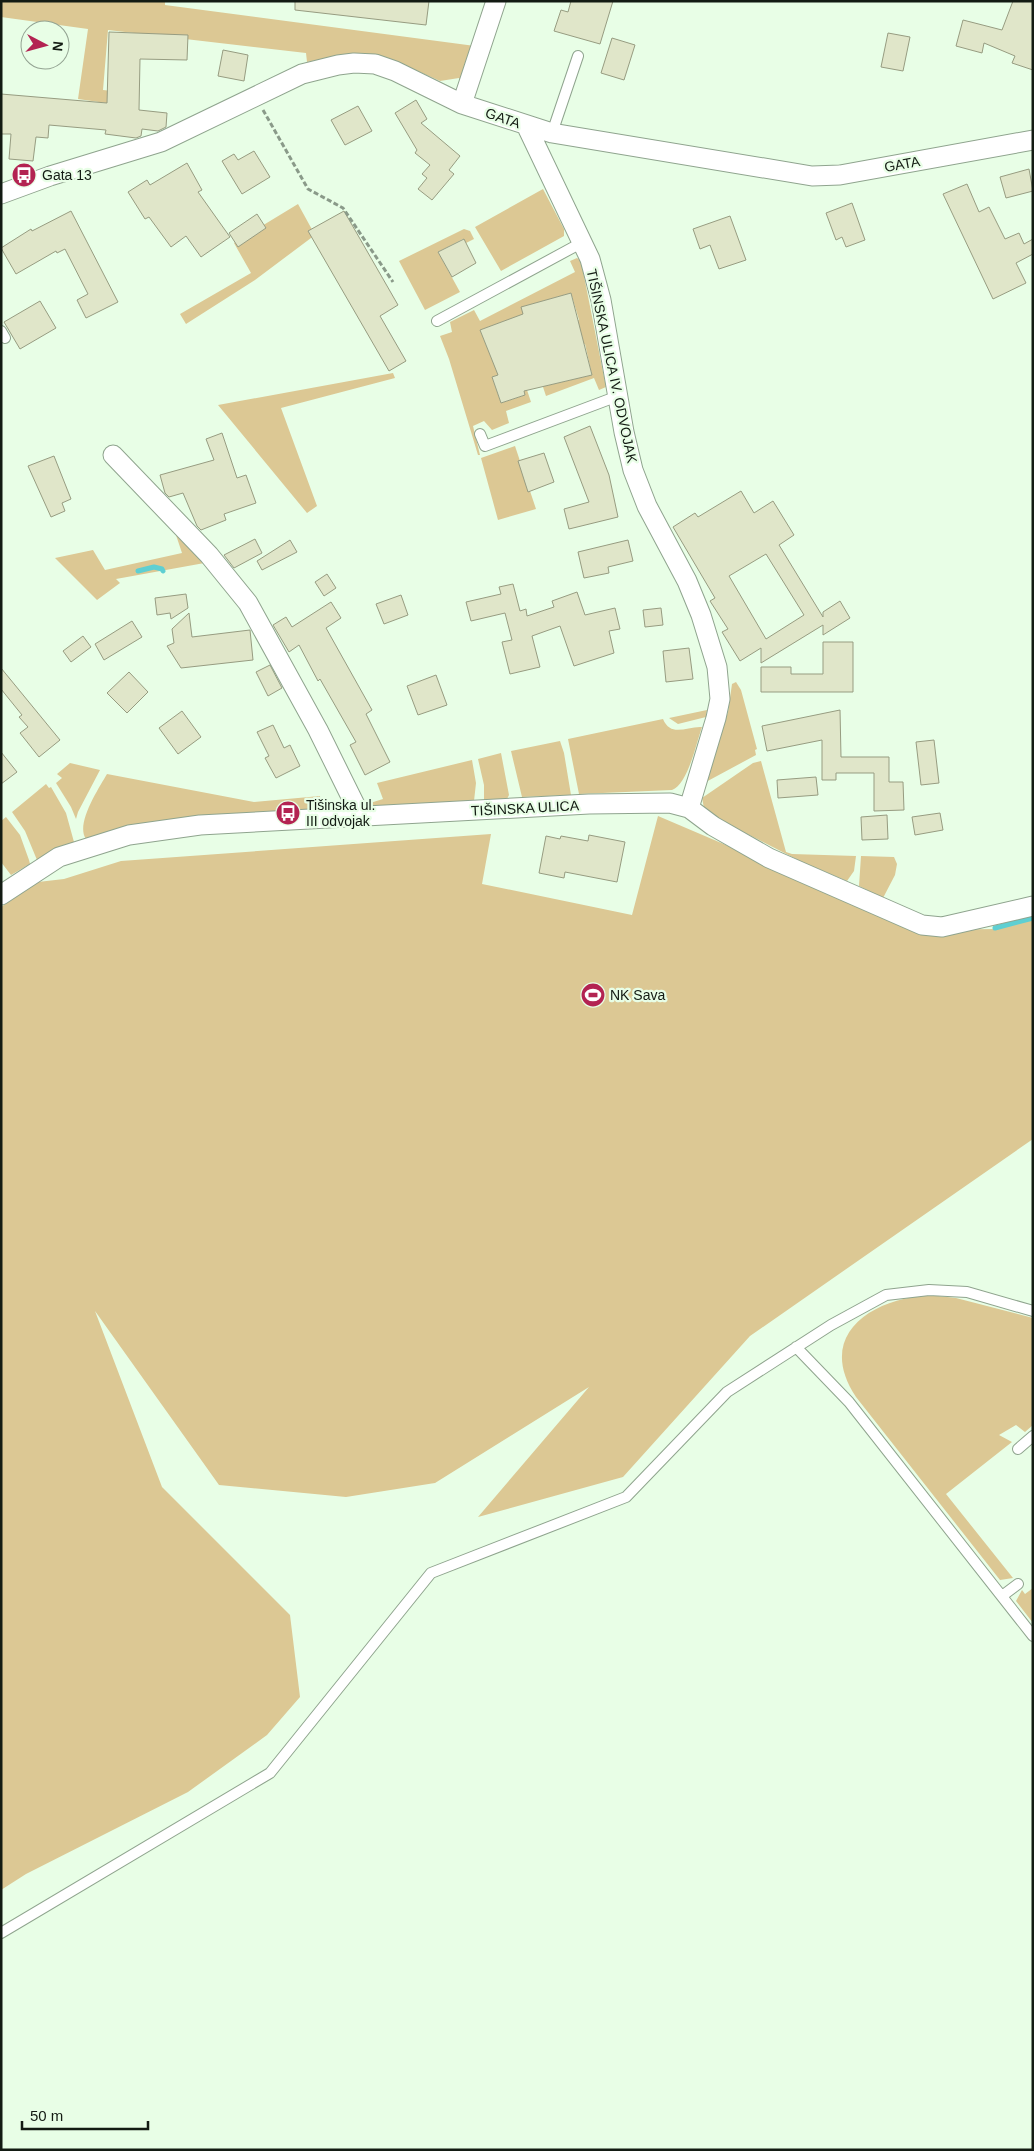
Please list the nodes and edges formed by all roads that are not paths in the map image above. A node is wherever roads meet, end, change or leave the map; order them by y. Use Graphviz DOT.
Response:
graph roads {
  1 [pos="496,1"];
  2 [pos="578,56"];
  3 [pos="462,104"];
  4 [pos="527,127"];
  5 [pos="552,133"];
  6 [pos="1033,140"];
  7 [pos="1,194"];
  8 [pos="583,242"];
  9 [pos="437,321"];
  10 [pos="618,396"];
  11 [pos="480,434"];
  12 [pos="113,455"];
  13 [pos="689,808"];
  14 [pos="361,817"];
  15 [pos="1,895"];
  16 [pos="1033,906"];
  17 [pos="1033,1310"];
  18 [pos="796,1347"];
  19 [pos="1033,1436"];
  20 [pos="1018,1448"];
  21 [pos="1018,1584"];
  22 [pos="1002,1596"];
  23 [pos="1033,1636"];
  24 [pos="1,1932"];
  1 -- 3 [label="street"];
  2 -- 5 [label="lane"];
  3 -- 4 [label="street, GATA"];
  3 -- 7 [label="street, GATA"];
  4 -- 5 [label="street, GATA"];
  4 -- 8 [label="street, TIŠINSKA ULICA IV. ODVOJAK"];
  5 -- 6 [label="street, GATA"];
  8 -- 9 [label="lane"];
  8 -- 10 [label="street, TIŠINSKA ULICA IV. ODVOJAK"];
  10 -- 11 [label="lane"];
  10 -- 13 [label="street, TIŠINSKA ULICA IV. ODVOJAK"];
  12 -- 14 [label="street"];
  13 -- 14 [label="street, TIŠINSKA ULICA"];
  13 -- 16 [label="street, TIŠINSKA ULICA"];
  14 -- 15 [label="street, TIŠINSKA ULICA"];
  17 -- 18 [label="lane"];
  18 -- 22 [label="lane"];
  18 -- 24 [label="lane"];
  19 -- 20 [label="lane"];
  21 -- 22 [label="lane"];
  22 -- 23 [label="lane"];
}
